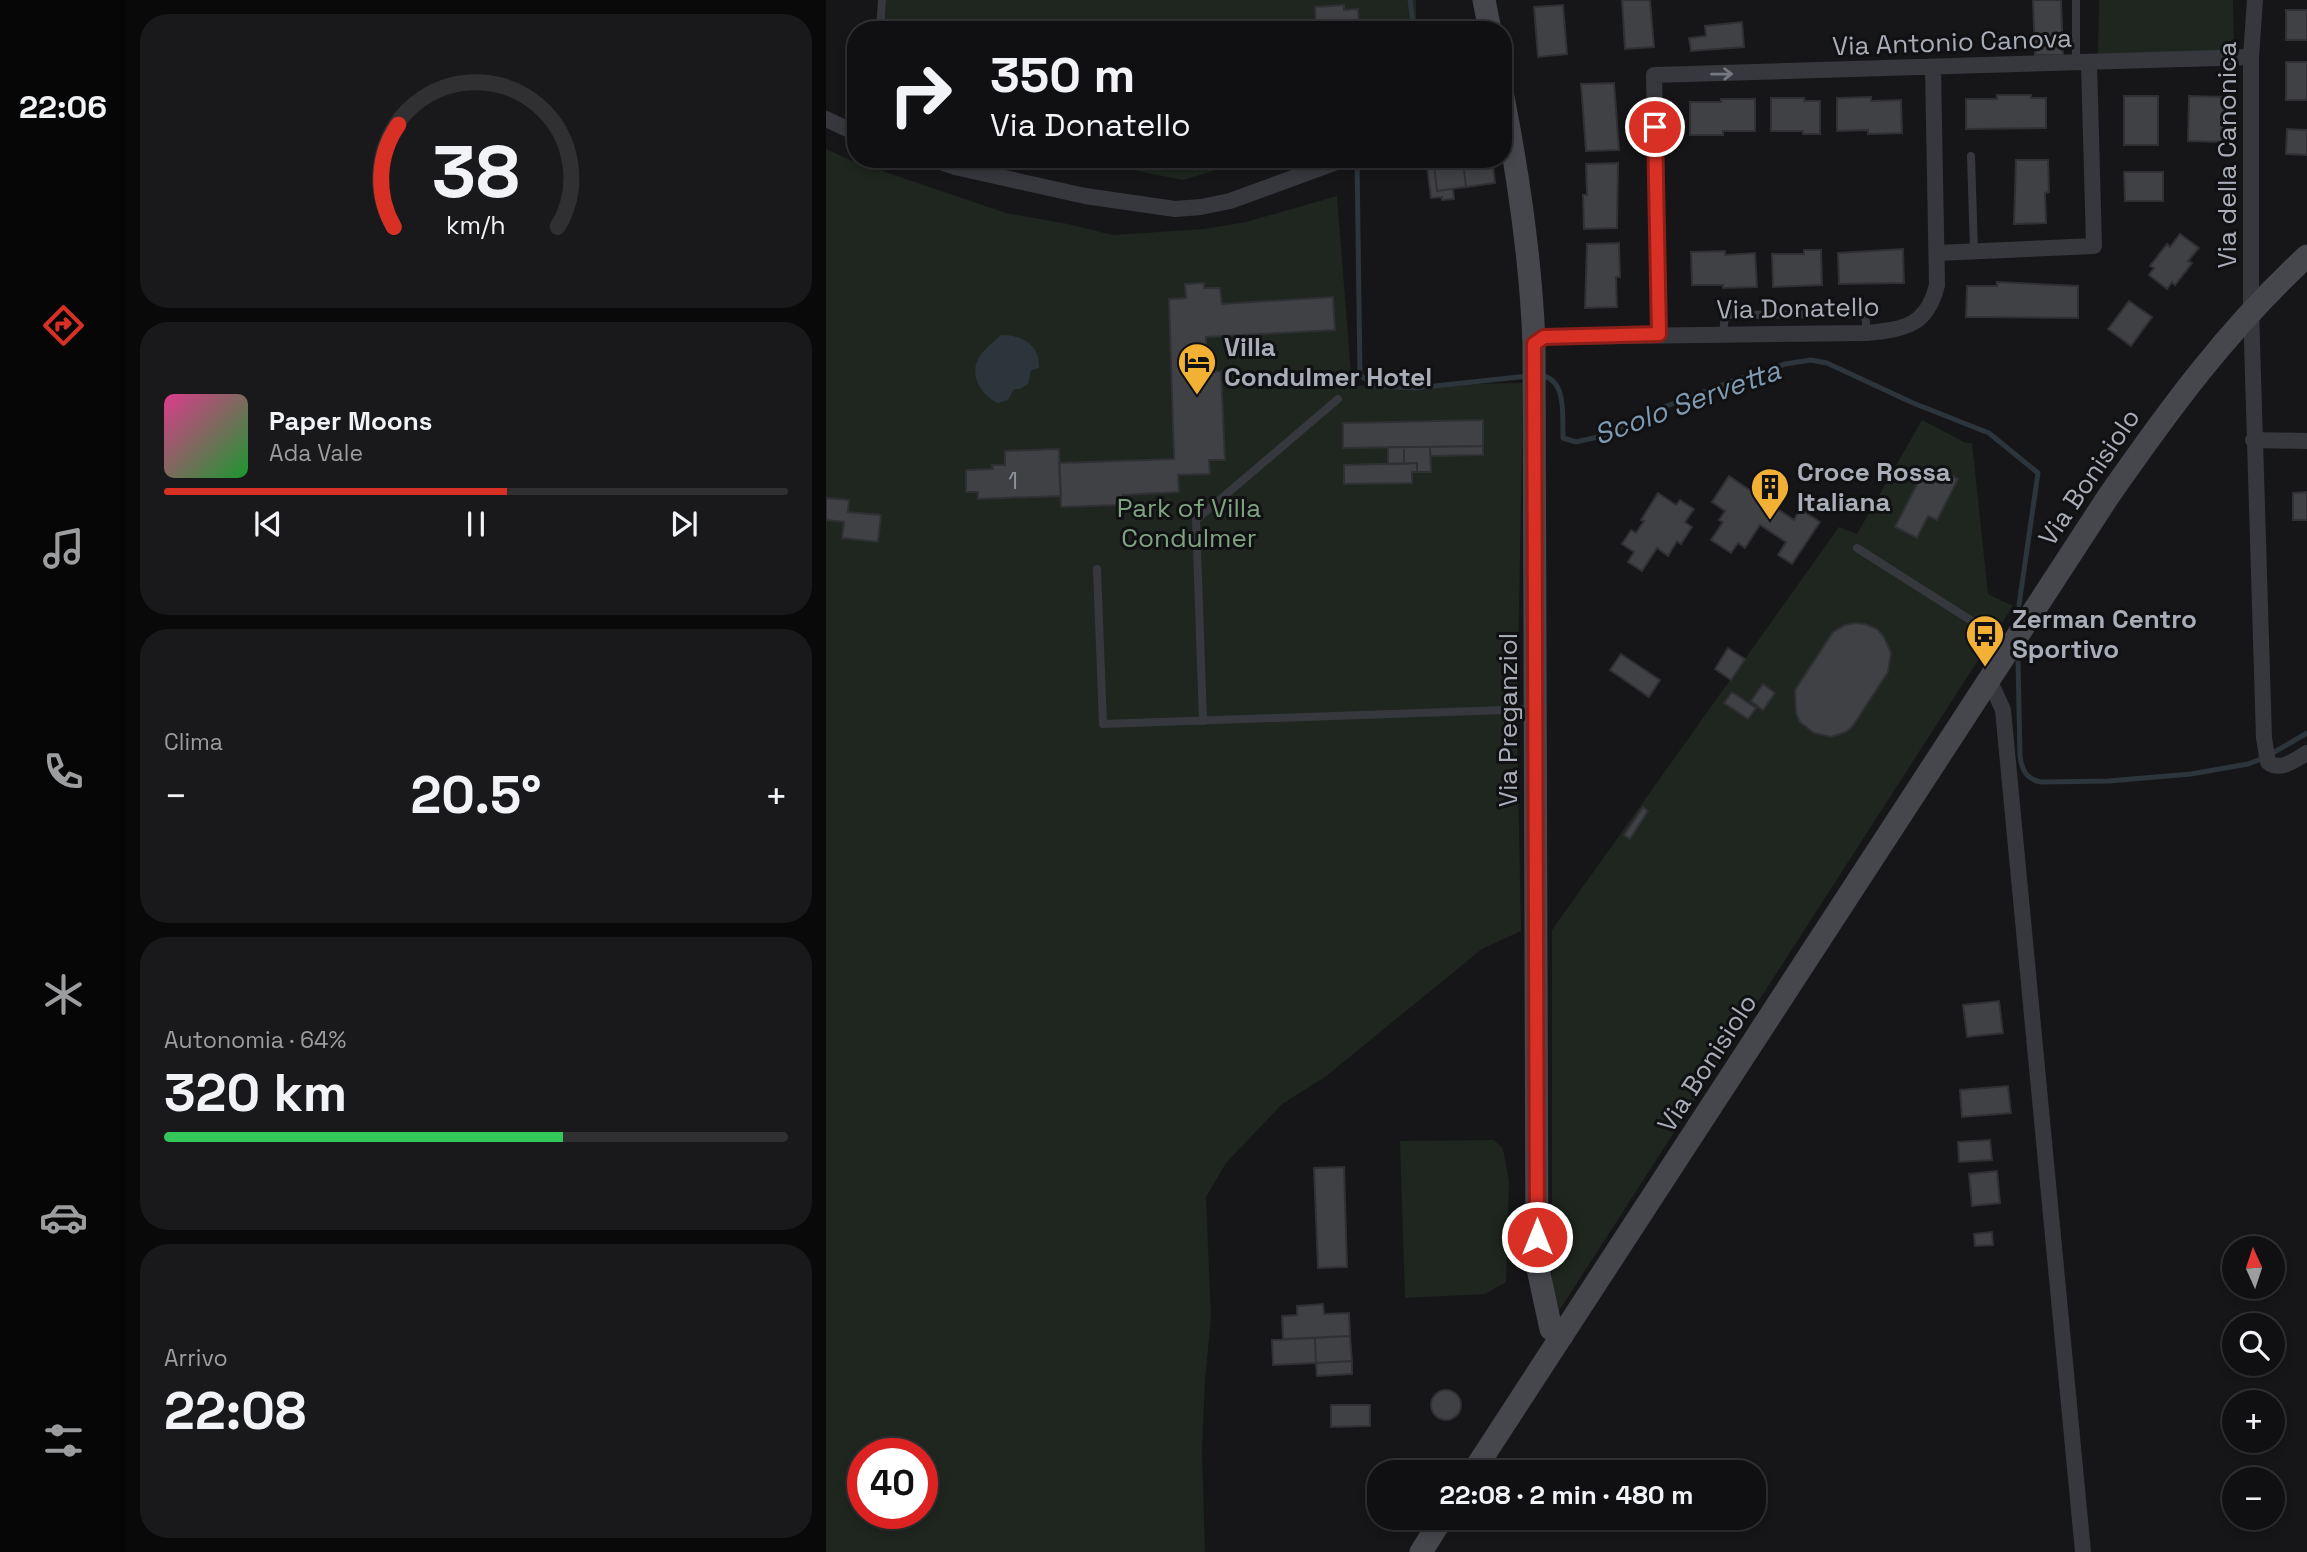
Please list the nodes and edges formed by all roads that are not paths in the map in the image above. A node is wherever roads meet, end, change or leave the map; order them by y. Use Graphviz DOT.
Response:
graph roads {
  1 [pos="882,0"];
  2 [pos="1484,0"];
  3 [pos="2076,0"];
  4 [pos="2255,0"];
  5 [pos="881,21"];
  6 [pos="1488,21"];
  7 [pos="2251,57"];
  8 [pos="2083,63"];
  9 [pos="1933,68"];
  10 [pos="826,119"];
  11 [pos="847,129"];
  12 [pos="1512,144"];
  13 [pos="1971,156"];
  14 [pos="960,168"];
  15 [pos="1322,168"];
  16 [pos="1974,251"];
  17 [pos="1937,253"];
  18 [pos="2307,256"];
  19 [pos="2251,310"];
  20 [pos="1659,334"];
  21 [pos="1537,337"];
  22 [pos="1338,399"];
  23 [pos="2253,440"];
  24 [pos="2307,441"];
  25 [pos="1857,548"];
  26 [pos="1097,569"];
  27 [pos="2011,646"];
  28 [pos="1986,684"];
  29 [pos="1536,709"];
  30 [pos="1203,720"];
  31 [pos="2307,753"];
  32 [pos="1562,1336"];
  33 [pos="1481,1460"];
  34 [pos="1435,1530"];
  35 [pos="1421,1552"];
  36 [pos="2083,1552"];
  1 -- 5 [label="lane"];
  2 -- 6 [label="main road"];
  3 -- 8 [label="lane"];
  4 -- 7 [label="street, Via della Canonica"];
  7 -- 8 [label="street, Via Antonio Canova"];
  7 -- 19 [label="street, Via della Canonica"];
  8 -- 9 [label="street, Via Antonio Canova"];
  8 -- 16 [label="street"];
  9 -- 17 [label="street, Via Donatello"];
  20 -- 9 [label="street, Via Antonio Canova, one-way"];
  10 -- 11 [label="street"];
  12 -- 21 [label="main road, Via Preganziol"];
  13 -- 16 [label="lane"];
  14 -- 15 [label="street"];
  16 -- 17 [label="street"];
  17 -- 20 [label="street, Via Donatello"];
  18 -- 19 [label="main road, Via Bonisiolo"];
  19 -- 23 [label="street"];
  19 -- 27 [label="main road, Via Bonisiolo"];
  20 -- 21 [label="street, Via Donatello"];
  21 -- 29 [label="main road, Via Preganziol"];
  22 -- 30 [label="lane"];
  23 -- 24 [label="street"];
  23 -- 31 [label="street"];
  25 -- 27 [label="lane"];
  26 -- 30 [label="lane"];
  27 -- 28 [label="main road, Via Bonisiolo"];
  28 -- 32 [label="main road, Via Bonisiolo"];
  28 -- 36 [label="street"];
  29 -- 30 [label="lane"];
  29 -- 32 [label="main road, Via Preganziol"];
  32 -- 33 [label="main road, Via Bonisiolo"];
  34 -- 35 [label="main road"];
}
